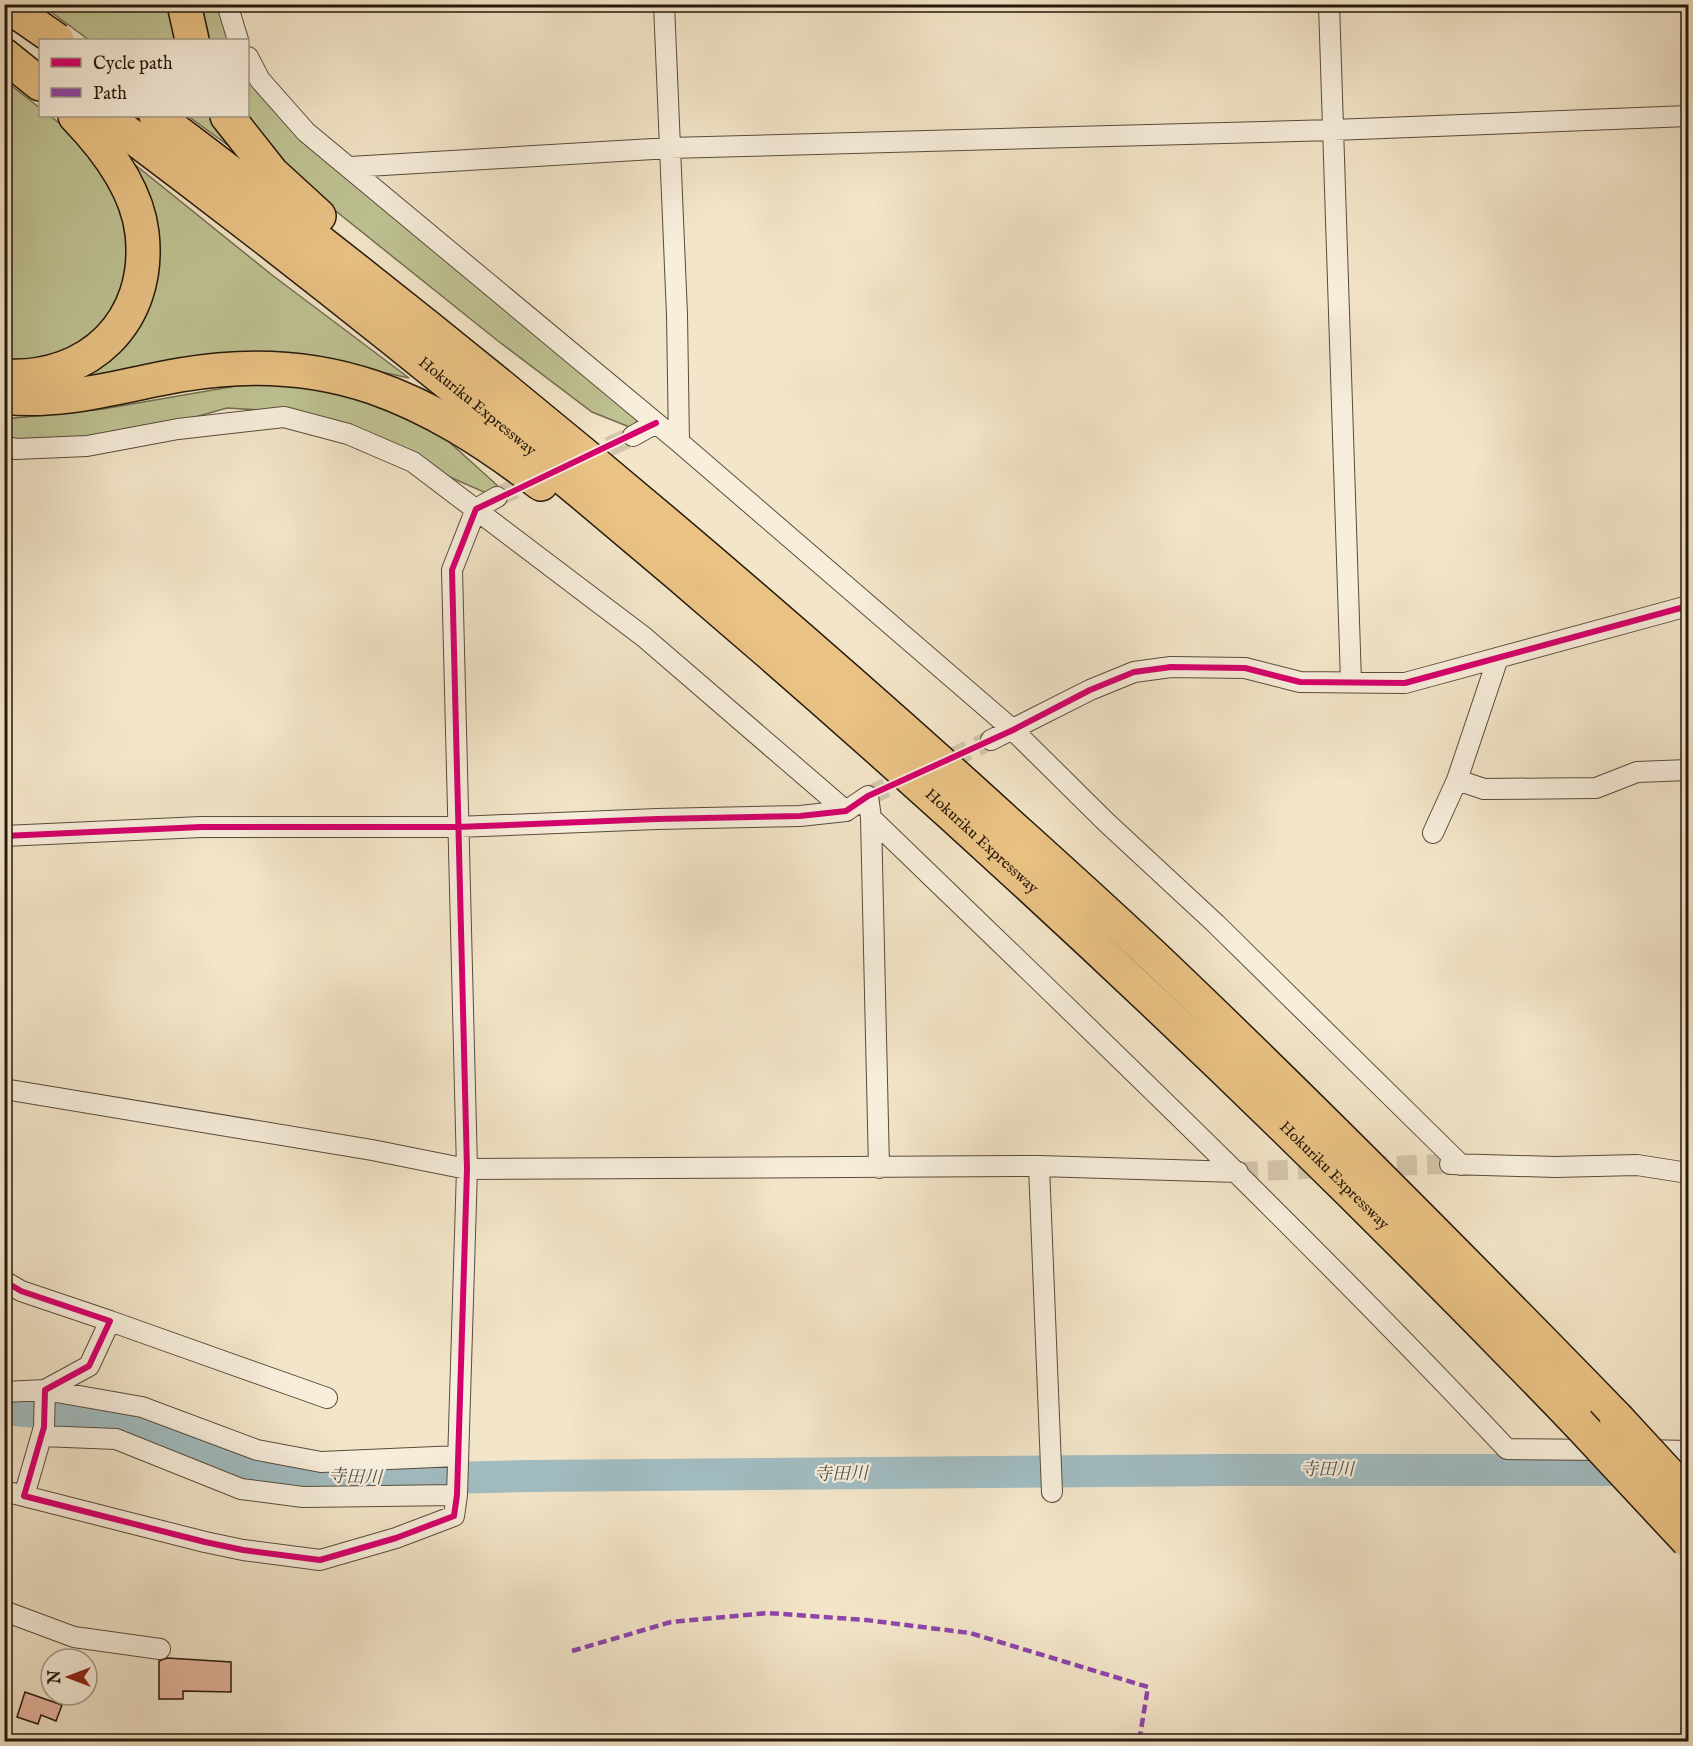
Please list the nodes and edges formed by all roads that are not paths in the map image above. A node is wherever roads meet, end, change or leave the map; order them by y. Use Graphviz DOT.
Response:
graph roads {
  1 [pos="5,4"];
  2 [pos="28,4"];
  3 [pos="184,4"];
  4 [pos="227,4"];
  5 [pos="664,4"];
  6 [pos="1329,4"];
  7 [pos="4,36"];
  8 [pos="56,39"];
  9 [pos="192,39"];
  10 [pos="238,39"];
  11 [pos="4,42"];
  12 [pos="4,55"];
  13 [pos="249,59"];
  14 [pos="38,73"];
  15 [pos="1689,116"];
  16 [pos="76,117"];
  17 [pos="106,117"];
  18 [pos="157,117"];
  19 [pos="228,117"];
  20 [pos="1333,130"];
  21 [pos="670,148"];
  22 [pos="350,167"];
  23 [pos="4,376"];
  24 [pos="4,397"];
  25 [pos="656,423"];
  26 [pos="633,436"];
  27 [pos="679,442"];
  28 [pos="4,446"];
  29 [pos="497,497"];
  30 [pos="476,509"];
  31 [pos="659,516"];
  32 [pos="1689,606"];
  33 [pos="1498,658"];
  34 [pos="1351,682"];
  35 [pos="824,700"];
  36 [pos="1013,730"];
  37 [pos="991,740"];
  38 [pos="1689,770"];
  39 [pos="1457,780"];
  40 [pos="846,810"];
  41 [pos="871,818"];
  42 [pos="457,827"];
  43 [pos="1433,833"];
  44 [pos="4,836"];
  45 [pos="4,1089"];
  46 [pos="1039,1166"];
  47 [pos="879,1168"];
  48 [pos="467,1169"];
  49 [pos="1238,1172"];
  50 [pos="1689,1173"];
  51 [pos="4,1281"];
  52 [pos="110,1322"];
  53 [pos="45,1390"];
  54 [pos="4,1392"];
  55 [pos="327,1398"];
  56 [pos="42,1436"];
  57 [pos="1689,1451"];
  58 [pos="458,1456"];
  59 [pos="1052,1492"];
  60 [pos="14,1493"];
  61 [pos="457,1495"];
  62 [pos="1689,1495"];
  63 [pos="1689,1541"];
  64 [pos="4,1611"];
  65 [pos="160,1649"];
  1 -- 8 [label="highway, bridge"];
  2 -- 7 [label="highway"];
  3 -- 9 [label="highway"];
  4 -- 10 [label="street"];
  5 -- 21 [label="street"];
  6 -- 20 [label="street"];
  11 -- 14 [label="highway"];
  12 -- 14 [label="highway"];
  13 -- 22 [label="street"];
  15 -- 20 [label="street"];
  16 -- 23 [label="highway"];
  17 -- 35 [label="highway, Hokuriku Expressway"];
  18 -- 31 [label="highway, Hokuriku Expressway"];
  19 -- 31 [label="highway"];
  20 -- 21 [label="street"];
  20 -- 34 [label="street"];
  21 -- 22 [label="street"];
  21 -- 27 [label="street"];
  22 -- 25 [label="street"];
  24 -- 35 [label="highway"];
  25 -- 26 [label="street"];
  25 -- 27 [label="street"];
  27 -- 36 [label="street"];
  28 -- 30 [label="street"];
  29 -- 30 [label="street"];
  30 -- 40 [label="street"];
  30 -- 42 [label="street"];
  31 -- 62 [label="highway, Hokuriku Expressway, bridge"];
  32 -- 33 [label="street"];
  33 -- 34 [label="street"];
  33 -- 39 [label="street"];
  34 -- 36 [label="street"];
  35 -- 63 [label="highway, Hokuriku Expressway, bridge"];
  36 -- 37 [label="street"];
  36 -- 50 [label="street"];
  38 -- 39 [label="street"];
  39 -- 43 [label="street"];
  40 -- 41 [label="street"];
  40 -- 42 [label="street"];
  41 -- 47 [label="street"];
  41 -- 49 [label="street"];
  42 -- 44 [label="street"];
  42 -- 48 [label="street"];
  45 -- 48 [label="street"];
  46 -- 47 [label="street"];
  46 -- 49 [label="street"];
  46 -- 59 [label="street"];
  47 -- 48 [label="street"];
  48 -- 58 [label="street"];
  49 -- 57 [label="street"];
  51 -- 52 [label="street"];
  52 -- 53 [label="street"];
  52 -- 55 [label="street"];
  53 -- 54 [label="street"];
  53 -- 56 [label="street"];
  53 -- 58 [label="street"];
  56 -- 60 [label="street"];
  56 -- 61 [label="street"];
  58 -- 61 [label="street"];
  60 -- 61 [label="street"];
  64 -- 65 [label="street"];
}
